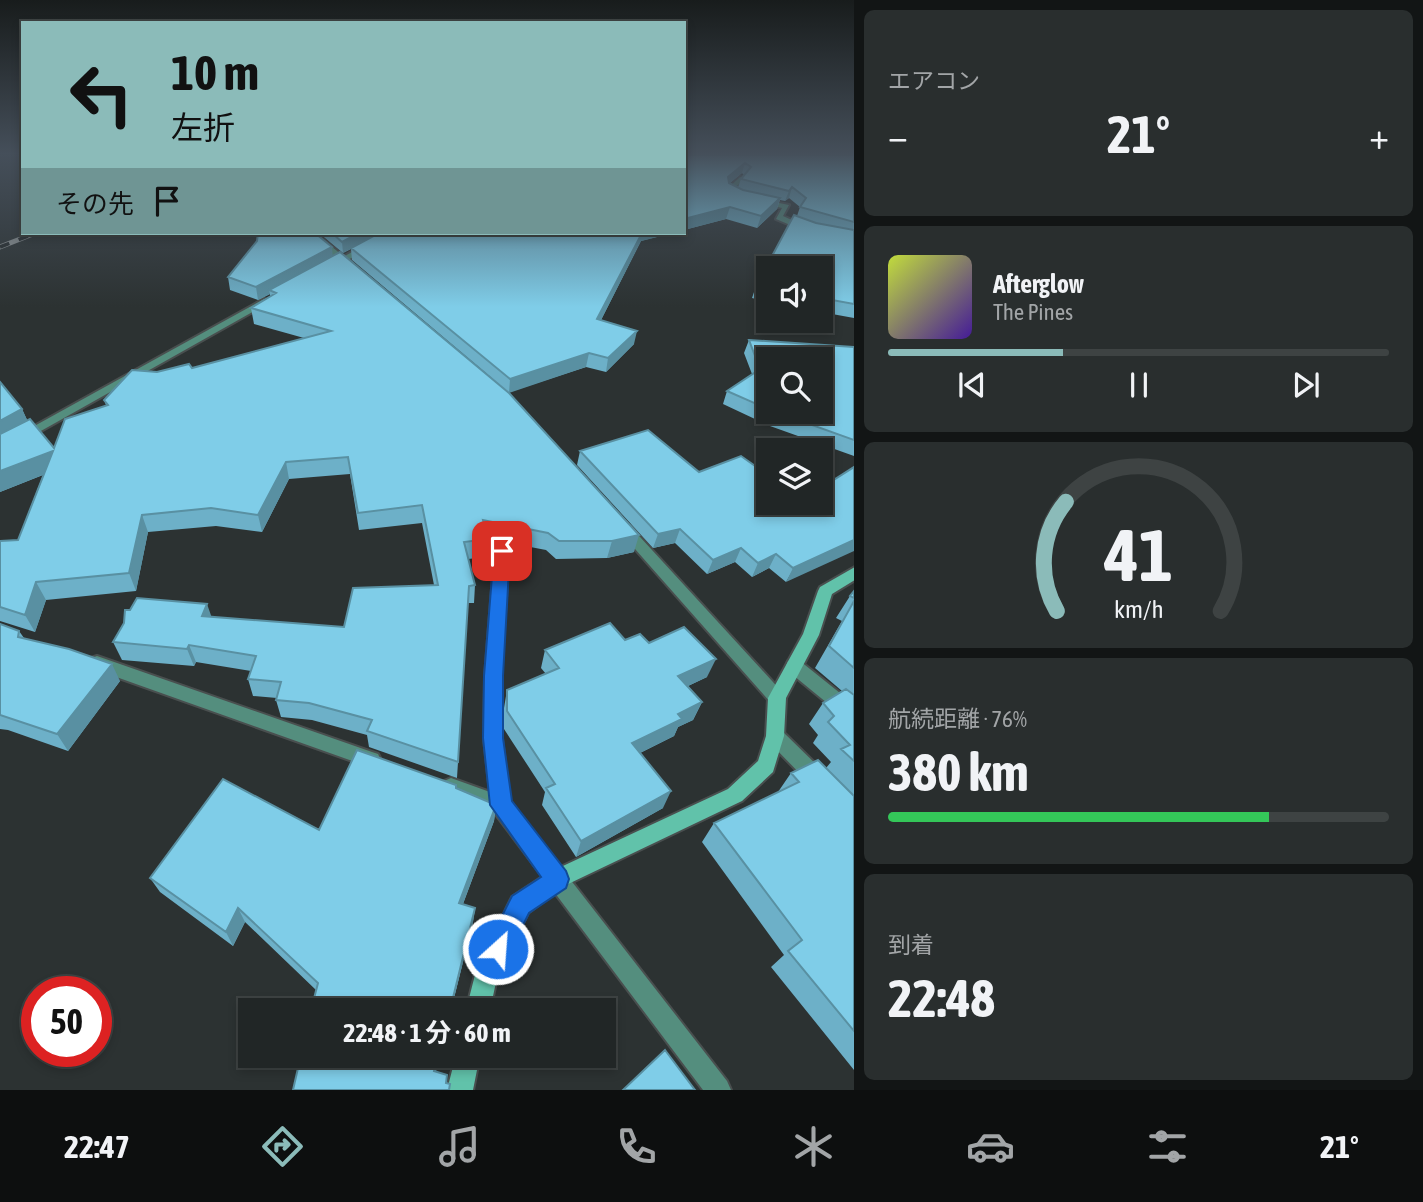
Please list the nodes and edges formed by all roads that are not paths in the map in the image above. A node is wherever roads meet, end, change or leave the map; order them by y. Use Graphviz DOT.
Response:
graph roads {
  1 [pos="781,206"];
  2 [pos="818,232"];
  3 [pos="313,235"];
  4 [pos="387,235"];
  5 [pos="342,259"];
  6 [pos="318,273"];
  7 [pos="363,278"];
  8 [pos="281,293"];
  9 [pos="0,450"];
  10 [pos="613,516"];
  11 [pos="502,551"];
  12 [pos="854,572"];
  13 [pos="79,657"];
  14 [pos="794,666"];
  15 [pos="777,698"];
  16 [pos="854,716"];
  17 [pos="775,736"];
  18 [pos="396,768"];
  19 [pos="435,782"];
  20 [pos="828,789"];
  21 [pos="501,805"];
  22 [pos="557,879"];
  23 [pos="481,998"];
  24 [pos="465,1068"];
  25 [pos="460,1090"];
  26 [pos="718,1090"];
  1 -- 2 [label="street"];
  3 -- 5 [label="street"];
  4 -- 5 [label="street"];
  5 -- 6 [label="street"];
  5 -- 7 [label="street"];
  8 -- 9 [label="street"];
  10 -- 15 [label="street"];
  11 -- 21 [label="street"];
  12 -- 14 [label="main road"];
  13 -- 18 [label="street"];
  14 -- 15 [label="main road"];
  14 -- 16 [label="street"];
  15 -- 17 [label="main road"];
  17 -- 20 [label="street"];
  17 -- 22 [label="main road"];
  19 -- 21 [label="street"];
  21 -- 22 [label="street"];
  22 -- 23 [label="main road"];
  22 -- 26 [label="street"];
  24 -- 25 [label="main road"];
}
